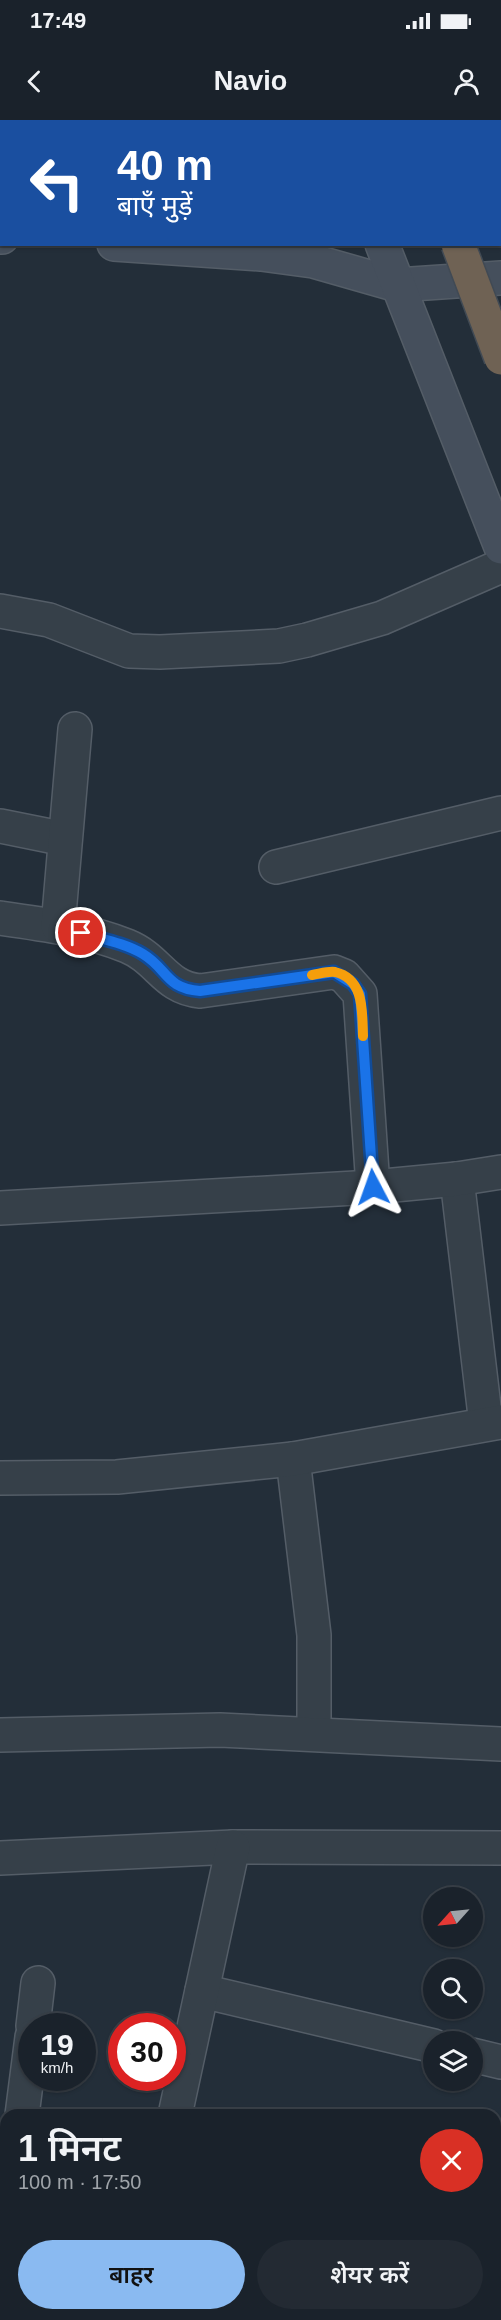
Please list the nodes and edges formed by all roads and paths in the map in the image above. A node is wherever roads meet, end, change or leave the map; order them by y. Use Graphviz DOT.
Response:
graph roads {
  1 [pos="143,246"];
  2 [pos="383,246"];
  3 [pos="459,246"];
  4 [pos="501,278"];
  5 [pos="398,285"];
  6 [pos="501,358"];
  7 [pos="501,547"];
  8 [pos="501,566"];
  9 [pos="0,611"];
  10 [pos="75,729"];
  11 [pos="501,813"];
  12 [pos="0,826"];
  13 [pos="65,839"];
  14 [pos="276,867"];
  15 [pos="0,918"];
  16 [pos="58,926"];
  17 [pos="501,1172"];
  18 [pos="457,1179"];
  19 [pos="373,1187"];
  20 [pos="0,1208"];
  21 [pos="494,1423"];
  22 [pos="293,1459"];
  23 [pos="0,1478"];
  24 [pos="314,1733"];
  25 [pos="0,1735"];
  26 [pos="501,1744"];
  27 [pos="233,1847"];
  28 [pos="501,1848"];
  29 [pos="0,1858"];
  30 [pos="38,1983"];
  31 [pos="202,1991"];
  32 [pos="35,2013"];
  33 [pos="423,2043"];
  34 [pos="483,2058"];
  35 [pos="501,2062"];
  36 [pos="25,2091"];
  37 [pos="23,2109"];
  38 [pos="176,2109"];
  1 -- 5 [label="street"];
  2 -- 5 [label="street"];
  3 -- 6 [label="highway, bridge"];
  4 -- 5 [label="street"];
  5 -- 7 [label="street"];
  8 -- 9 [label="street"];
  10 -- 13 [label="street"];
  11 -- 14 [label="street"];
  12 -- 13 [label="street"];
  13 -- 16 [label="street"];
  15 -- 16 [label="street"];
  16 -- 19 [label="street"];
  17 -- 18 [label="street"];
  18 -- 19 [label="street"];
  18 -- 21 [label="street"];
  19 -- 20 [label="street"];
  21 -- 22 [label="street"];
  22 -- 23 [label="street"];
  22 -- 24 [label="street"];
  24 -- 25 [label="street"];
  24 -- 26 [label="street"];
  27 -- 28 [label="street"];
  27 -- 29 [label="street"];
  27 -- 31 [label="street"];
  30 -- 32 [label="street"];
  31 -- 33 [label="street"];
  31 -- 38 [label="street"];
  34 -- 35 [label="street"];
  36 -- 37 [label="street"];
}
